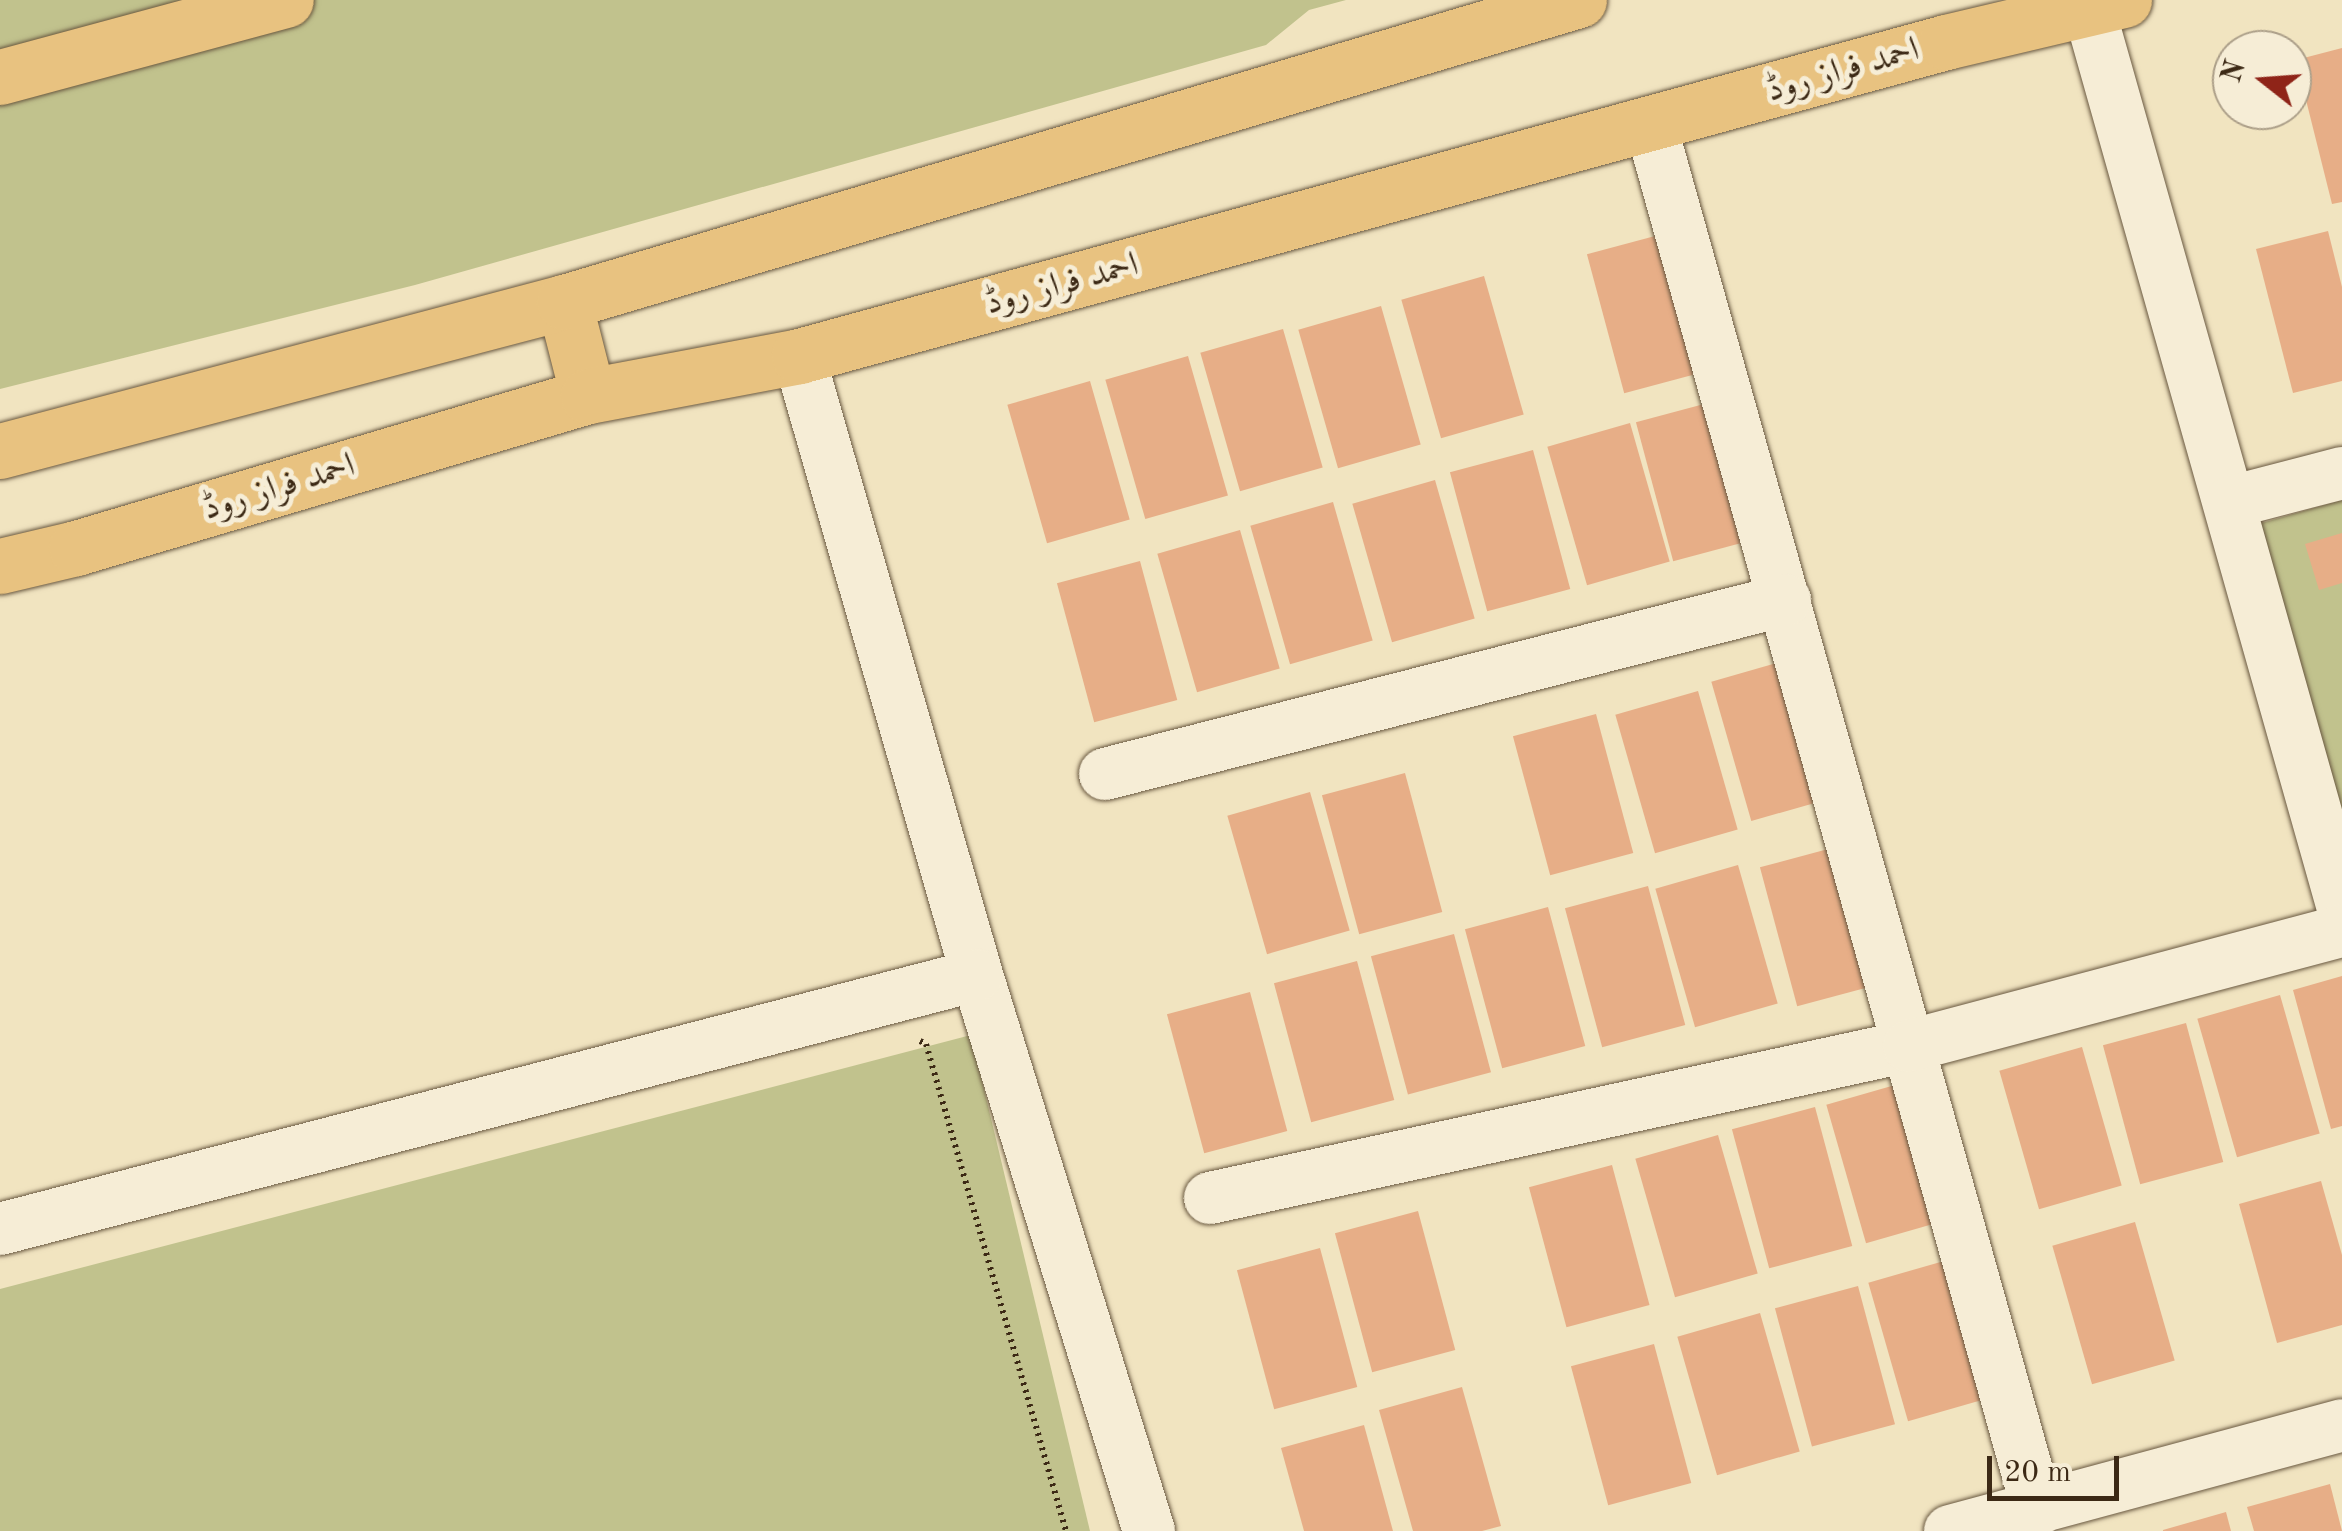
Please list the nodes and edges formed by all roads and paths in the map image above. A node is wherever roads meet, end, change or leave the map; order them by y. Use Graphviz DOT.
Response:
graph roads {
  1 [pos="286,0"];
  2 [pos="1579,0"];
  3 [pos="2106,5"];
  4 [pos="1940,21"];
  5 [pos="0,77"];
  6 [pos="1651,126"];
  7 [pos="564,302"];
  8 [pos="799,356"];
  9 [pos="588,396"];
  10 [pos="0,450"];
  11 [pos="2342,474"];
  12 [pos="2232,502"];
  13 [pos="0,566"];
  14 [pos="1785,600"];
  15 [pos="1106,774"];
  16 [pos="2342,905"];
  17 [pos="2342,932"];
  18 [pos="978,975"];
  19 [pos="912,1039"];
  20 [pos="1909,1046"];
  21 [pos="1210,1198"];
  22 [pos="0,1229"];
  23 [pos="2342,1425"];
  24 [pos="2038,1510"];
  25 [pos="1066,1531"];
  26 [pos="1149,1531"];
  27 [pos="1950,1531"];
  1 -- 5 [label="main road"];
  2 -- 7 [label="main road"];
  3 -- 4 [label="main road, احمد فراز روڈ"];
  3 -- 12 [label="street"];
  4 -- 6 [label="main road, احمد فراز روڈ"];
  6 -- 8 [label="main road, احمد فراز روڈ"];
  6 -- 14 [label="street"];
  7 -- 9 [label="main road"];
  7 -- 10 [label="main road"];
  8 -- 9 [label="main road, احمد فراز روڈ"];
  8 -- 18 [label="street"];
  9 -- 13 [label="main road, احمد فراز روڈ"];
  11 -- 12 [label="street"];
  12 -- 16 [label="street"];
  14 -- 15 [label="street"];
  14 -- 20 [label="street"];
  17 -- 20 [label="street"];
  18 -- 22 [label="street"];
  18 -- 26 [label="street"];
  19 -- 25 [label="path"];
  20 -- 21 [label="street"];
  20 -- 24 [label="street"];
  23 -- 24 [label="street"];
  24 -- 27 [label="street"];
}
